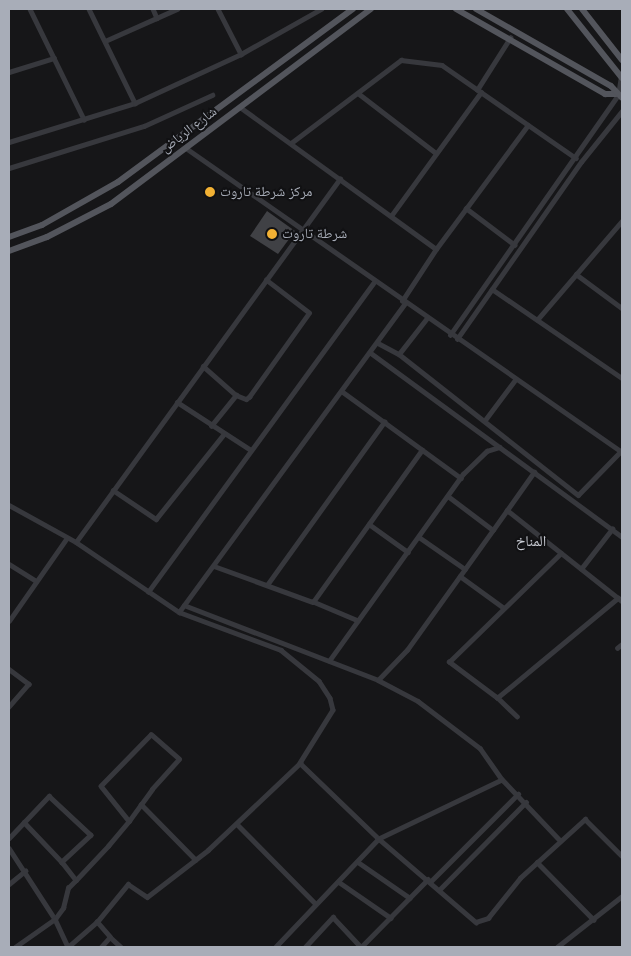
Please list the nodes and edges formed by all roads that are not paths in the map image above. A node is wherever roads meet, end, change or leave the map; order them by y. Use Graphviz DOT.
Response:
graph roads {
  1 [pos="30,9"];
  2 [pos="89,9"];
  3 [pos="153,9"];
  4 [pos="177,9"];
  5 [pos="218,9"];
  6 [pos="321,9"];
  7 [pos="353,9"];
  8 [pos="371,9"];
  9 [pos="456,9"];
  10 [pos="476,9"];
  11 [pos="566,9"];
  12 [pos="582,9"];
  13 [pos="157,18"];
  14 [pos="510,38"];
  15 [pos="105,41"];
  16 [pos="241,54"];
  17 [pos="54,58"];
  18 [pos="622,60"];
  19 [pos="9,72"];
  20 [pos="622,78"];
  21 [pos="479,91"];
  22 [pos="358,93"];
  23 [pos="212,95"];
  24 [pos="619,96"];
  25 [pos="135,103"];
  26 [pos="240,107"];
  27 [pos="622,111"];
  28 [pos="84,119"];
  29 [pos="528,125"];
  30 [pos="9,142"];
  31 [pos="291,143"];
  32 [pos="186,148"];
  33 [pos="436,154"];
  34 [pos="576,158"];
  35 [pos="9,168"];
  36 [pos="340,179"];
  37 [pos="466,208"];
  38 [pos="390,216"];
  39 [pos="622,221"];
  40 [pos="302,230"];
  41 [pos="9,237"];
  42 [pos="514,244"];
  43 [pos="436,249"];
  44 [pos="520,249"];
  45 [pos="9,251"];
  46 [pos="576,274"];
  47 [pos="266,280"];
  48 [pos="374,282"];
  49 [pos="492,289"];
  50 [pos="404,302"];
  51 [pos="622,308"];
  52 [pos="426,318"];
  53 [pos="537,320"];
  54 [pos="450,335"];
  55 [pos="457,339"];
  56 [pos="378,343"];
  57 [pos="371,353"];
  58 [pos="399,354"];
  59 [pos="203,366"];
  60 [pos="622,378"];
  61 [pos="515,380"];
  62 [pos="343,392"];
  63 [pos="236,395"];
  64 [pos="177,402"];
  65 [pos="485,420"];
  66 [pos="384,422"];
  67 [pos="211,426"];
  68 [pos="223,435"];
  69 [pos="499,447"];
  70 [pos="251,450"];
  71 [pos="422,450"];
  72 [pos="622,451"];
  73 [pos="534,472"];
  74 [pos="461,478"];
  75 [pos="113,490"];
  76 [pos="448,496"];
  77 [pos="9,506"];
  78 [pos="507,510"];
  79 [pos="368,524"];
  80 [pos="612,529"];
  81 [pos="493,530"];
  82 [pos="419,537"];
  83 [pos="622,537"];
  84 [pos="67,538"];
  85 [pos="76,542"];
  86 [pos="408,552"];
  87 [pos="561,553"];
  88 [pos="9,564"];
  89 [pos="214,566"];
  90 [pos="581,569"];
  91 [pos="465,570"];
  92 [pos="460,576"];
  93 [pos="36,581"];
  94 [pos="267,585"];
  95 [pos="148,592"];
  96 [pos="620,600"];
  97 [pos="313,602"];
  98 [pos="184,605"];
  99 [pos="504,608"];
  100 [pos="179,612"];
  101 [pos="10,618"];
  102 [pos="358,621"];
  103 [pos="622,644"];
  104 [pos="617,648"];
  105 [pos="329,661"];
  106 [pos="9,669"];
  107 [pos="378,680"];
  108 [pos="497,698"];
  109 [pos="9,706"];
  110 [pos="517,717"];
  111 [pos="300,763"];
  112 [pos="502,780"];
  113 [pos="518,794"];
  114 [pos="526,802"];
  115 [pos="141,804"];
  116 [pos="128,821"];
  117 [pos="24,822"];
  118 [pos="237,824"];
  119 [pos="9,838"];
  120 [pos="379,839"];
  121 [pos="560,840"];
  122 [pos="9,848"];
  123 [pos="622,856"];
  124 [pos="196,860"];
  125 [pos="62,862"];
  126 [pos="358,862"];
  127 [pos="537,862"];
  128 [pos="25,871"];
  129 [pos="76,880"];
  130 [pos="430,880"];
  131 [pos="339,882"];
  132 [pos="9,884"];
  133 [pos="440,889"];
  134 [pos="622,896"];
  135 [pos="410,898"];
  136 [pos="316,904"];
  137 [pos="391,918"];
  138 [pos="54,919"];
  139 [pos="594,920"];
  140 [pos="97,922"];
  141 [pos="110,937"];
  142 [pos="15,947"];
  143 [pos="100,947"];
  144 [pos="121,947"];
  145 [pos="276,947"];
  146 [pos="305,947"];
  147 [pos="361,947"];
  148 [pos="557,947"];
  1 -- 17 [label="street"];
  2 -- 15 [label="street"];
  3 -- 13 [label="street"];
  4 -- 13 [label="street"];
  5 -- 16 [label="street"];
  6 -- 16 [label="street"];
  7 -- 41 [label="main road, شارع الرياض"];
  8 -- 26 [label="main road, شارع الرياض"];
  9 -- 14 [label="main road"];
  10 -- 24 [label="main road"];
  11 -- 20 [label="main road"];
  12 -- 18 [label="main road"];
  13 -- 15 [label="street"];
  14 -- 21 [label="street"];
  14 -- 24 [label="main road"];
  15 -- 25 [label="street"];
  16 -- 25 [label="street"];
  17 -- 19 [label="street"];
  17 -- 28 [label="street"];
  20 -- 24 [label="street"];
  21 -- 22 [label="street"];
  21 -- 29 [label="street"];
  21 -- 33 [label="street"];
  22 -- 31 [label="street"];
  22 -- 33 [label="street"];
  23 -- 35 [label="street"];
  24 -- 34 [label="street"];
  25 -- 28 [label="street"];
  26 -- 31 [label="street"];
  26 -- 32 [label="main road, شارع الرياض"];
  27 -- 44 [label="street"];
  28 -- 30 [label="street"];
  29 -- 34 [label="street"];
  29 -- 37 [label="street"];
  31 -- 36 [label="street"];
  32 -- 40 [label="street"];
  32 -- 45 [label="main road, شارع الرياض"];
  33 -- 38 [label="street"];
  34 -- 42 [label="street"];
  36 -- 38 [label="street"];
  36 -- 40 [label="street"];
  37 -- 42 [label="street"];
  37 -- 43 [label="street"];
  38 -- 43 [label="street"];
  39 -- 46 [label="street"];
  40 -- 47 [label="street"];
  40 -- 48 [label="street"];
  42 -- 44 [label="street"];
  42 -- 54 [label="street"];
  43 -- 50 [label="street"];
  44 -- 49 [label="street"];
  46 -- 51 [label="street"];
  46 -- 53 [label="street"];
  47 -- 59 [label="street"];
  47 -- 63 [label="street"];
  48 -- 50 [label="street"];
  48 -- 70 [label="street"];
  49 -- 53 [label="street"];
  49 -- 55 [label="street"];
  50 -- 52 [label="street"];
  50 -- 56 [label="street"];
  52 -- 54 [label="street"];
  52 -- 58 [label="street"];
  53 -- 60 [label="street"];
  54 -- 55 [label="street"];
  55 -- 61 [label="street"];
  56 -- 57 [label="street"];
  56 -- 58 [label="street"];
  57 -- 62 [label="street"];
  57 -- 69 [label="street"];
  58 -- 65 [label="street"];
  59 -- 63 [label="street"];
  59 -- 64 [label="street"];
  61 -- 65 [label="street"];
  61 -- 72 [label="street"];
  62 -- 66 [label="street"];
  62 -- 89 [label="street"];
  63 -- 67 [label="street"];
  64 -- 67 [label="street"];
  64 -- 75 [label="street"];
  65 -- 72 [label="street"];
  66 -- 71 [label="street"];
  66 -- 94 [label="street"];
  67 -- 68 [label="street"];
  68 -- 70 [label="street"];
  68 -- 75 [label="street"];
  69 -- 73 [label="street"];
  69 -- 74 [label="street"];
  70 -- 95 [label="street"];
  71 -- 74 [label="street"];
  71 -- 79 [label="street"];
  73 -- 78 [label="street"];
  73 -- 80 [label="street"];
  74 -- 76 [label="street"];
  75 -- 85 [label="street"];
  76 -- 81 [label="street"];
  76 -- 82 [label="street"];
  77 -- 84 [label="street"];
  78 -- 81 [label="street"];
  78 -- 87 [label="street"];
  79 -- 86 [label="street"];
  79 -- 97 [label="street"];
  80 -- 83 [label="street"];
  80 -- 90 [label="street"];
  81 -- 91 [label="street"];
  82 -- 86 [label="street"];
  82 -- 91 [label="street"];
  84 -- 85 [label="street"];
  84 -- 93 [label="street"];
  85 -- 95 [label="street"];
  86 -- 102 [label="street"];
  87 -- 90 [label="street"];
  87 -- 99 [label="street"];
  88 -- 93 [label="street"];
  89 -- 94 [label="street"];
  89 -- 98 [label="street"];
  90 -- 96 [label="street"];
  91 -- 92 [label="street"];
  92 -- 99 [label="street"];
  92 -- 107 [label="street"];
  93 -- 101 [label="street"];
  94 -- 97 [label="street"];
  95 -- 100 [label="street"];
  96 -- 108 [label="street"];
  97 -- 102 [label="street"];
  98 -- 100 [label="street"];
  98 -- 105 [label="street"];
  99 -- 108 [label="street"];
  100 -- 111 [label="street"];
  102 -- 105 [label="street"];
  103 -- 104 [label="street"];
  105 -- 107 [label="street"];
  106 -- 109 [label="street"];
  107 -- 112 [label="street"];
  108 -- 110 [label="street"];
  111 -- 118 [label="street"];
  111 -- 120 [label="street"];
  112 -- 113 [label="street"];
  112 -- 120 [label="street"];
  113 -- 114 [label="street"];
  113 -- 130 [label="street"];
  114 -- 121 [label="street"];
  114 -- 133 [label="street"];
  115 -- 116 [label="street"];
  115 -- 116 [label="street"];
  115 -- 124 [label="street"];
  116 -- 129 [label="street"];
  117 -- 119 [label="street"];
  117 -- 125 [label="street"];
  117 -- 125 [label="street"];
  118 -- 124 [label="street"];
  118 -- 136 [label="street"];
  120 -- 126 [label="street"];
  120 -- 130 [label="street"];
  121 -- 123 [label="street"];
  121 -- 127 [label="street"];
  122 -- 128 [label="street"];
  124 -- 140 [label="street"];
  125 -- 129 [label="street"];
  126 -- 131 [label="street"];
  126 -- 135 [label="street"];
  127 -- 133 [label="street"];
  127 -- 139 [label="street"];
  128 -- 132 [label="street"];
  128 -- 138 [label="street"];
  129 -- 138 [label="street"];
  130 -- 133 [label="street"];
  130 -- 135 [label="street"];
  131 -- 136 [label="street"];
  131 -- 137 [label="street"];
  134 -- 139 [label="street"];
  135 -- 137 [label="street"];
  136 -- 145 [label="street"];
  137 -- 147 [label="street"];
  138 -- 140 [label="street"];
  138 -- 142 [label="street"];
  139 -- 148 [label="street"];
  140 -- 141 [label="street"];
  141 -- 143 [label="street"];
  141 -- 144 [label="street"];
  146 -- 147 [label="street"];
}
